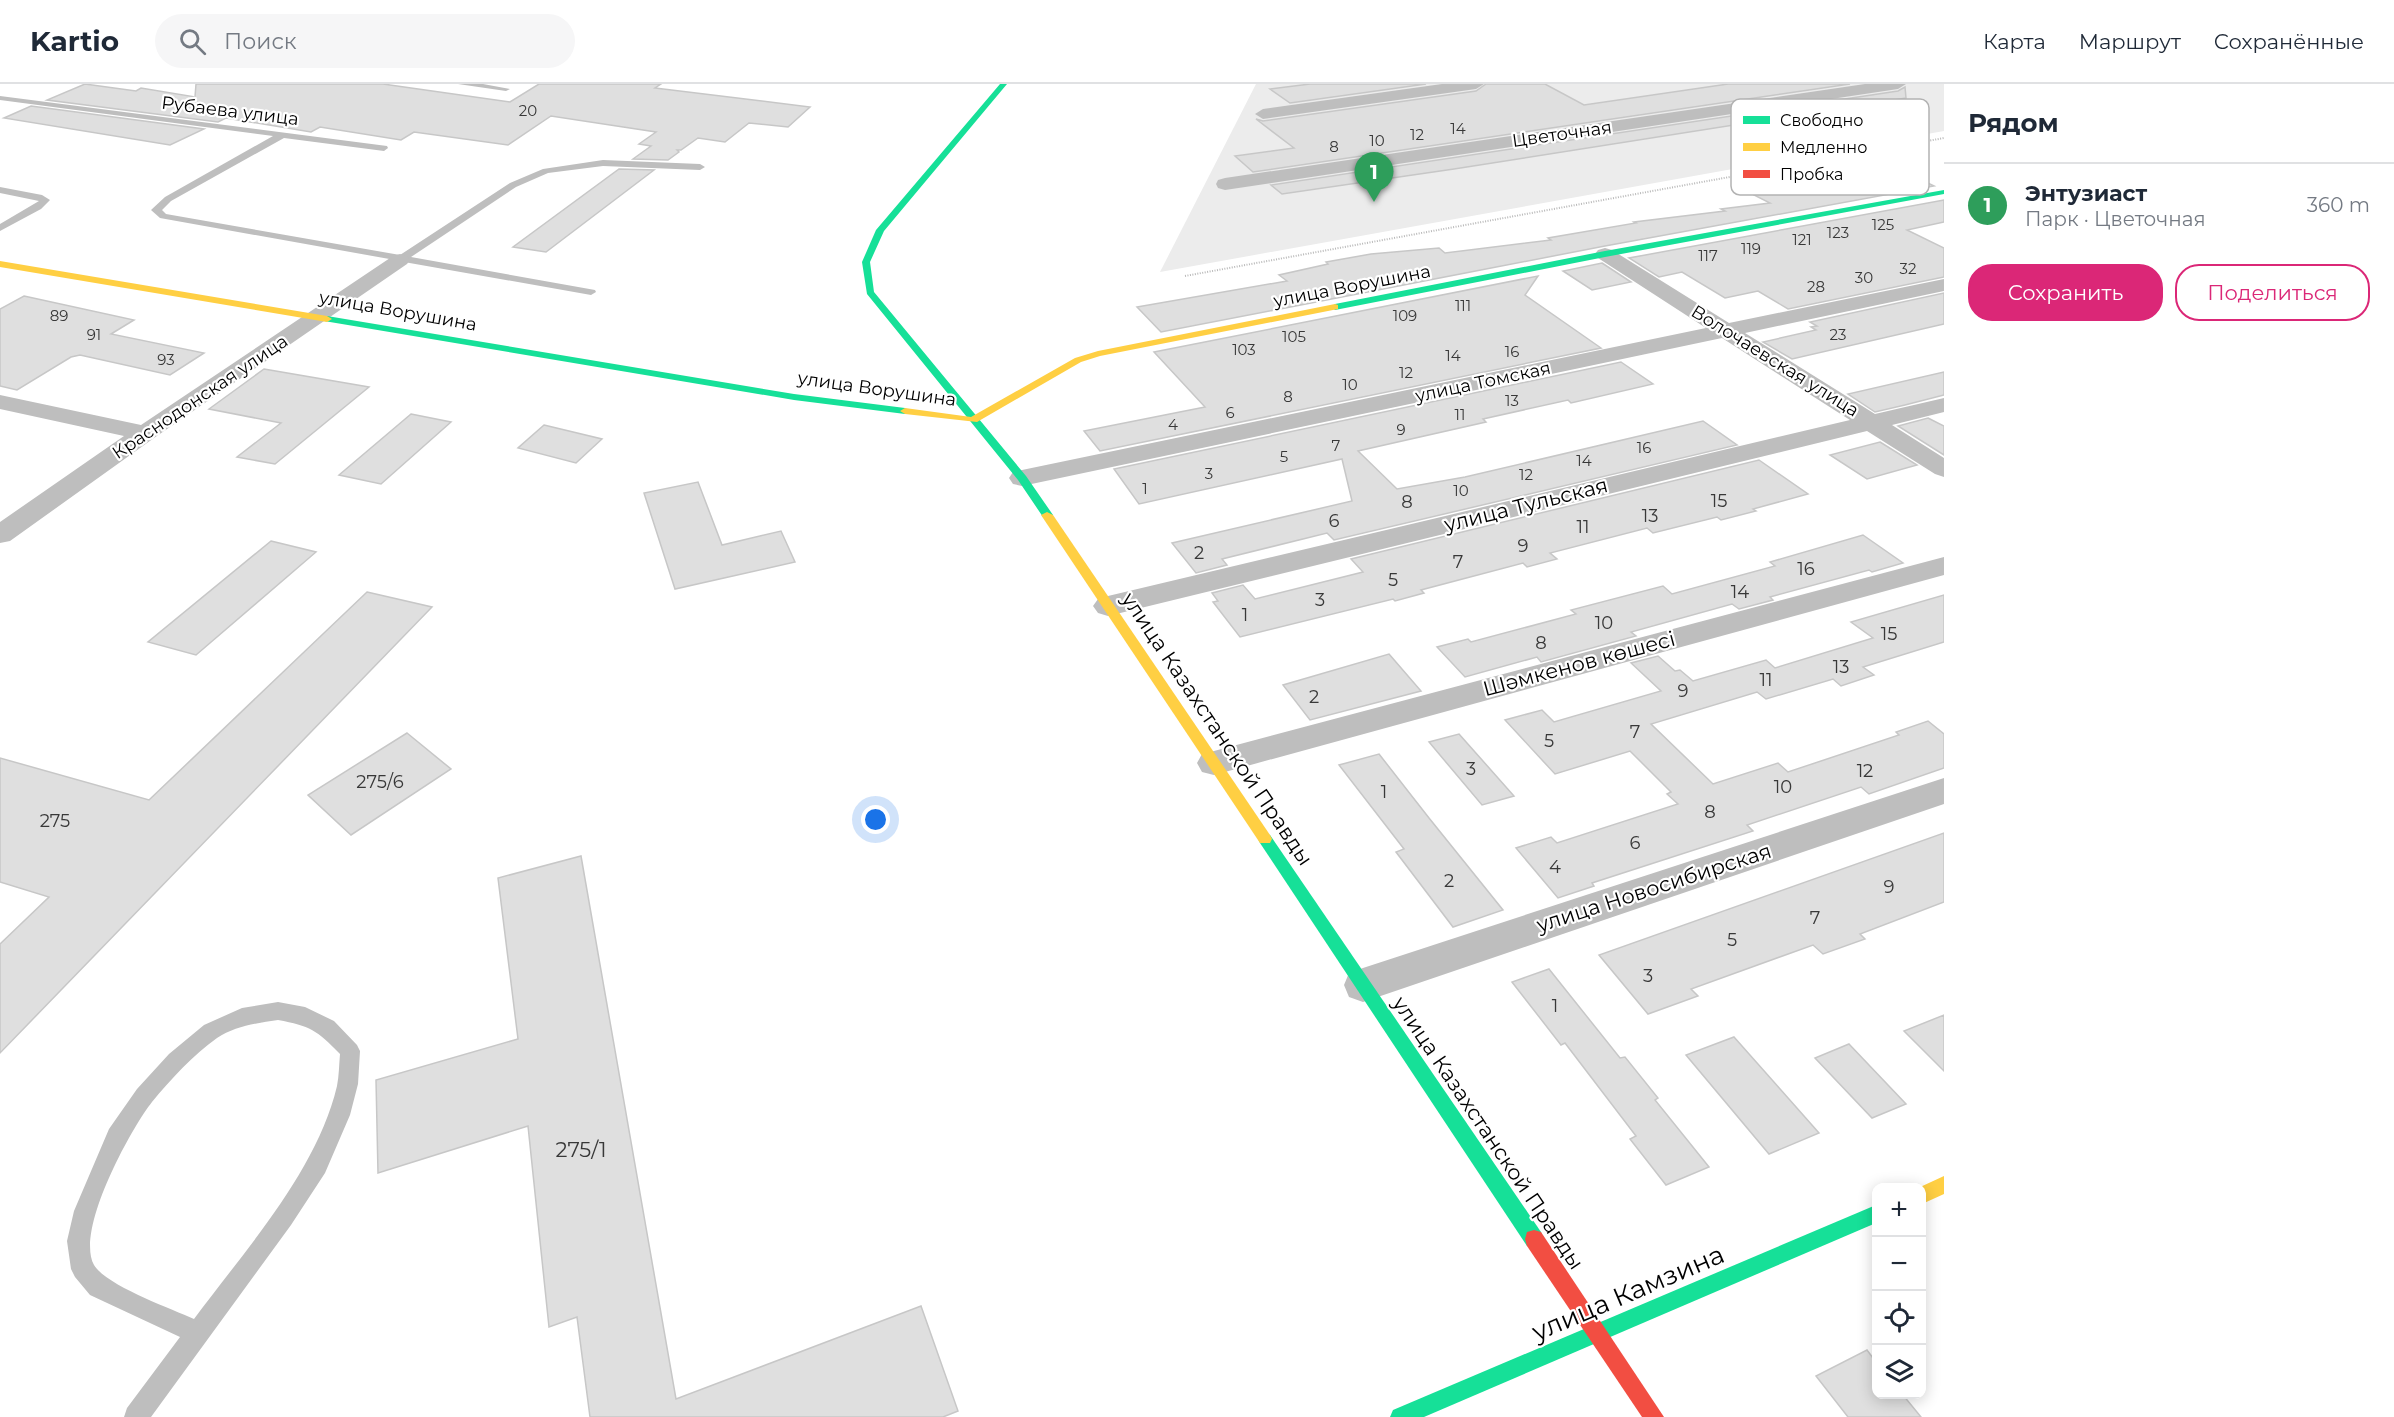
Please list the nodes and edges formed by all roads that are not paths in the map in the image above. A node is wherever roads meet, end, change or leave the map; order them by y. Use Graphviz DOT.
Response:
graph roads {
  1 [pos="462,84"];
  2 [pos="1004,84"];
  3 [pos="1476,84"];
  4 [pos="1898,84"];
  5 [pos="506,89"];
  6 [pos="0,98"];
  7 [pos="1797,99"];
  8 [pos="1731,109"];
  9 [pos="1263,114"];
  10 [pos="282,135"];
  11 [pos="384,148"];
  12 [pos="700,167"];
  13 [pos="1225,184"];
  14 [pos="0,189"];
  15 [pos="1944,192"];
  16 [pos="1928,195"];
  17 [pos="1929,195"];
  18 [pos="0,228"];
  19 [pos="1605,254"];
  20 [pos="400,260"];
  21 [pos="0,264"];
  22 [pos="1944,285"];
  23 [pos="591,292"];
  24 [pos="320,316"];
  25 [pos="1727,330"];
  26 [pos="0,402"];
  27 [pos="1944,405"];
  28 [pos="972,420"];
  29 [pos="1871,422"];
  30 [pos="145,433"];
  31 [pos="1944,469"];
  32 [pos="1022,478"];
  33 [pos="0,536"];
  34 [pos="1944,566"];
  35 [pos="1108,606"];
  36 [pos="1214,763"];
  37 [pos="1944,791"];
  38 [pos="1363,985"];
  39 [pos="1944,1185"];
  40 [pos="1926,1193"];
  41 [pos="1872,1216"];
  42 [pos="1596,1332"];
  43 [pos="198,1333"];
  44 [pos="136,1417"];
  45 [pos="1400,1417"];
  46 [pos="1654,1417"];
  1 -- 5 [label="lane"];
  2 -- 28 [label="street, улица Казахстанской Правды"];
  3 -- 9 [label="street"];
  4 -- 7 [label="street, Цветочная"];
  6 -- 10 [label="lane, Рубаева улица"];
  8 -- 13 [label="street, Цветочная"];
  10 -- 11 [label="lane, Рубаева улица"];
  10 -- 20 [label="lane"];
  12 -- 20 [label="lane"];
  14 -- 18 [label="lane"];
  15 -- 17 [label="street, улица Ворушина"];
  16 -- 19 [label="street, улица Ворушина"];
  19 -- 25 [label="street, Волочаевская улица"];
  19 -- 28 [label="street, улица Ворушина"];
  20 -- 23 [label="lane"];
  20 -- 24 [label="street, Краснодонская улица"];
  21 -- 24 [label="street, улица Ворушина"];
  22 -- 25 [label="street, улица Томская"];
  24 -- 28 [label="street, улица Ворушина"];
  24 -- 30 [label="street, Краснодонская улица"];
  25 -- 29 [label="street, Волочаевская улица"];
  25 -- 32 [label="street, улица Томская"];
  26 -- 30 [label="street"];
  27 -- 29 [label="street, улица Тульская"];
  28 -- 32 [label="street, улица Казахстанской Правды"];
  29 -- 31 [label="street, Волочаевская улица"];
  29 -- 35 [label="street, улица Тульская"];
  30 -- 33 [label="street, Краснодонская улица"];
  32 -- 35 [label="street, улица Казахстанской Правды"];
  34 -- 36 [label="street, Шәмкенов көшесі"];
  35 -- 36 [label="street, улица Казахстанской Правды"];
  36 -- 38 [label="street, улица Казахстанской Правды"];
  37 -- 38 [label="street, улица Новосибирская"];
  38 -- 42 [label="street, улица Казахстанской Правды"];
  39 -- 40 [label="street"];
  41 -- 42 [label="street, улица Камзина"];
  42 -- 45 [label="street, улица Камзина"];
  42 -- 46 [label="street, улица Казахстанской Правды"];
  43 -- 43 [label="lane"];
  43 -- 44 [label="lane"];
}
